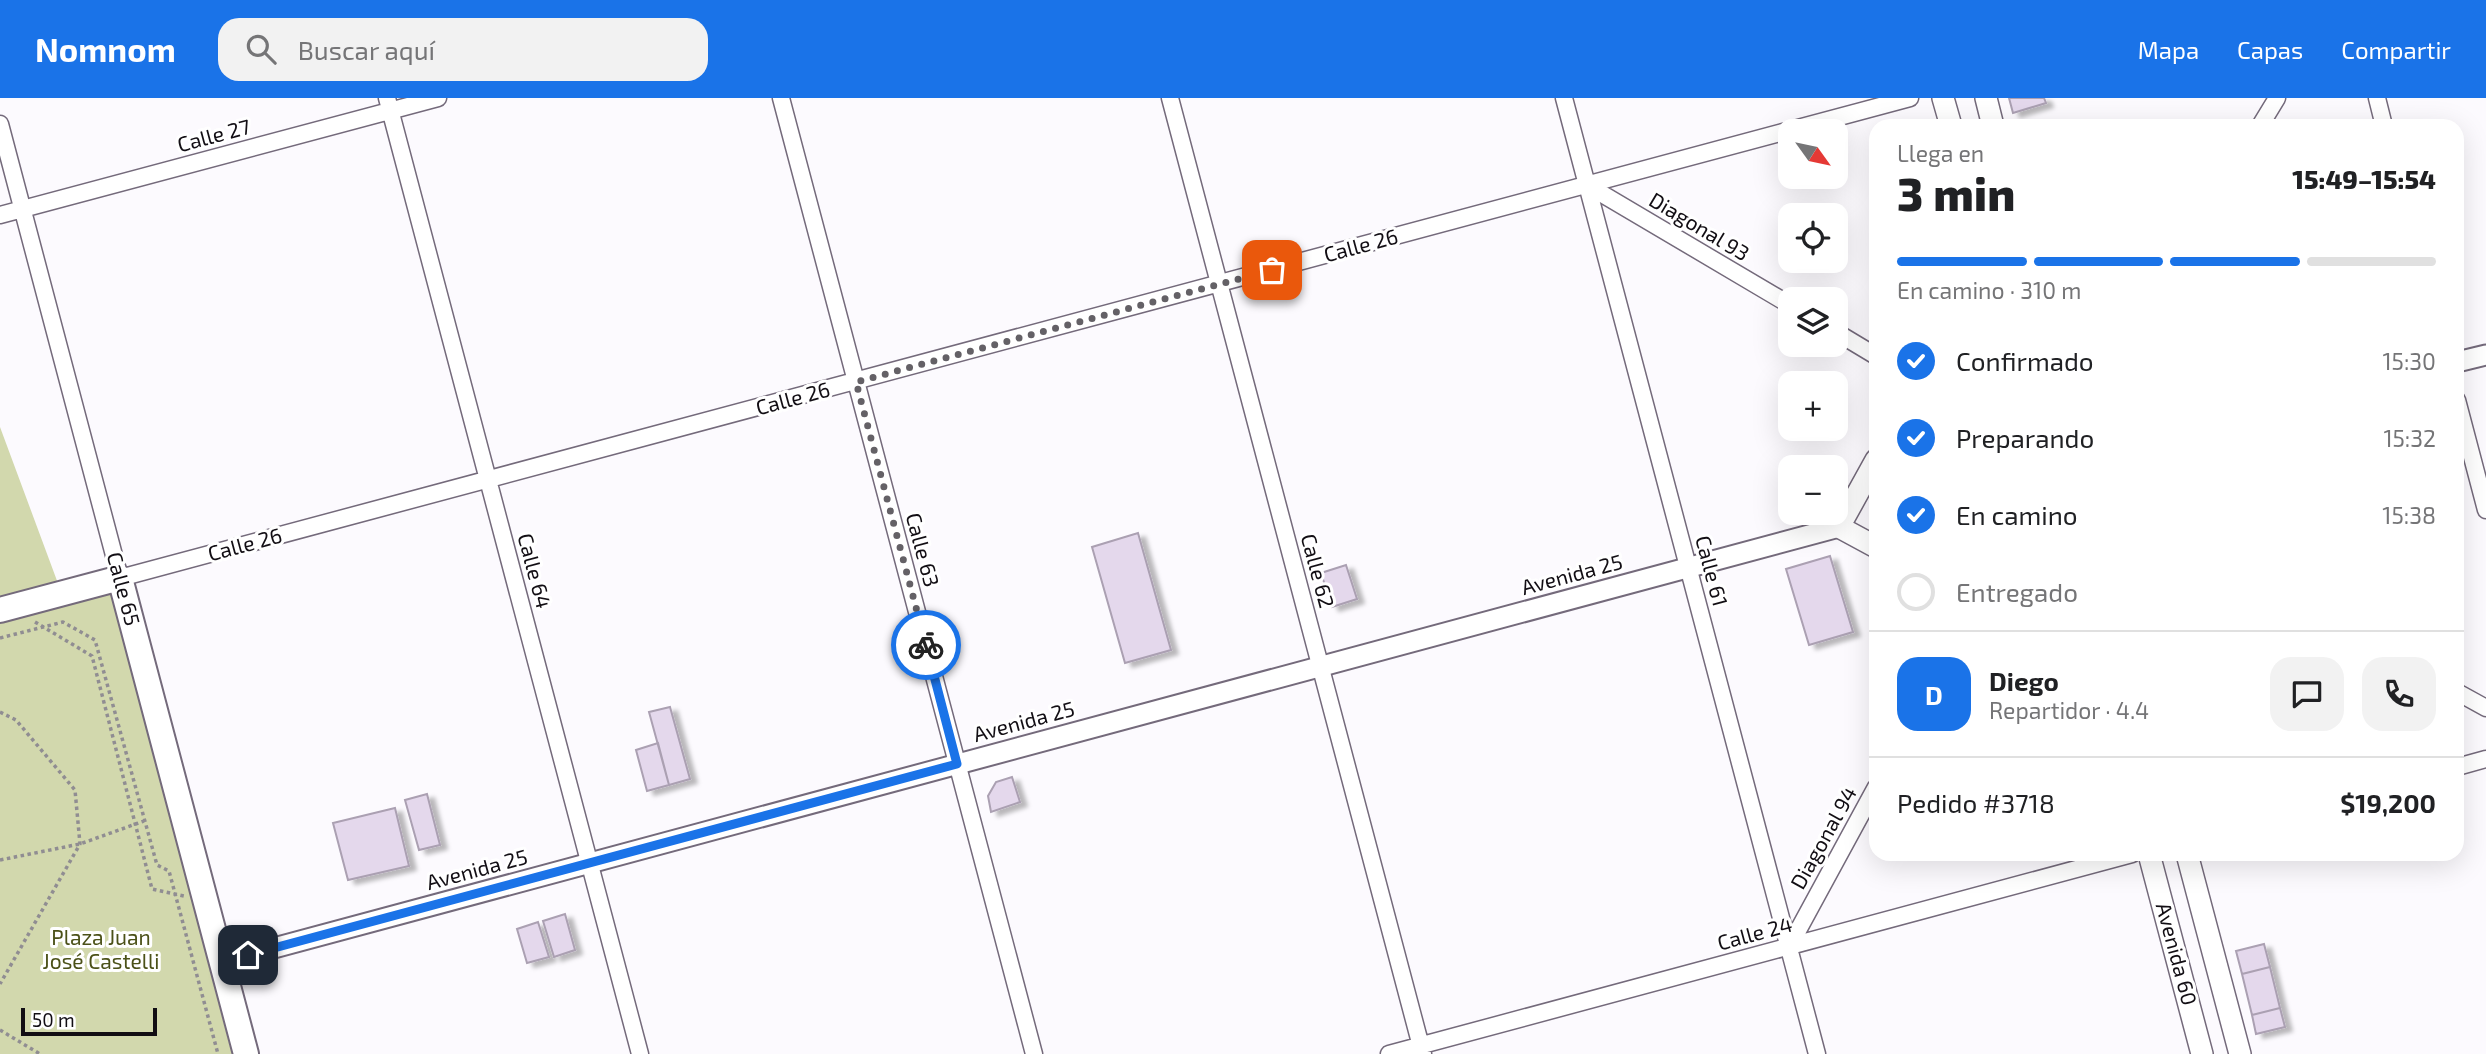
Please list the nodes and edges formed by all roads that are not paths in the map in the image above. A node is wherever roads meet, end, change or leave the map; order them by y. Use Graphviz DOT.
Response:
graph roads {
  1 [pos="438,98"];
  2 [pos="781,98"];
  3 [pos="1170,98"];
  4 [pos="1564,98"];
  5 [pos="1910,98"];
  6 [pos="1943,98"];
  7 [pos="1986,98"];
  8 [pos="2277,98"];
  9 [pos="2377,98"];
  10 [pos="389,104"];
  11 [pos="1949,119"];
  12 [pos="1991,119"];
  13 [pos="2264,119"];
  14 [pos="2382,119"];
  15 [pos="0,124"];
  16 [pos="1587,185"];
  17 [pos="22,209"];
  18 [pos="0,215"];
  19 [pos="1219,284"];
  20 [pos="1778,298"];
  21 [pos="1848,339"];
  22 [pos="1869,352"];
  23 [pos="2486,355"];
  24 [pos="2464,360"];
  25 [pos="856,382"];
  26 [pos="2464,427"];
  27 [pos="1869,473"];
  28 [pos="488,481"];
  29 [pos="2486,510"];
  30 [pos="1839,527"];
  31 [pos="1869,543"];
  32 [pos="1688,568"];
  33 [pos="120,578"];
  34 [pos="0,610"];
  35 [pos="1321,666"];
  36 [pos="2464,696"];
  37 [pos="2486,708"];
  38 [pos="2486,759"];
  39 [pos="957,764"];
  40 [pos="2464,765"];
  41 [pos="1869,800"];
  42 [pos="2106,861"];
  43 [pos="2151,861"];
  44 [pos="2189,861"];
  45 [pos="589,863"];
  46 [pos="1788,947"];
  47 [pos="222,962"];
  48 [pos="1422,1050"];
  49 [pos="246,1054"];
  50 [pos="640,1054"];
  51 [pos="1034,1054"];
  52 [pos="1389,1054"];
  53 [pos="1817,1054"];
  54 [pos="2202,1054"];
  55 [pos="2239,1054"];
  1 -- 10 [label="street, Calle 27"];
  2 -- 25 [label="street, Calle 63"];
  3 -- 19 [label="street, Calle 62"];
  4 -- 16 [label="street, Calle 61"];
  5 -- 16 [label="street, Calle 26"];
  6 -- 11 [label="main road"];
  7 -- 12 [label="main road"];
  8 -- 13 [label="street"];
  9 -- 14 [label="street"];
  10 -- 17 [label="street, Calle 27"];
  10 -- 28 [label="street, Calle 64"];
  15 -- 17 [label="street, Calle 65"];
  16 -- 19 [label="street, Calle 26"];
  16 -- 20 [label="street, Diagonal 93"];
  16 -- 32 [label="street, Calle 61"];
  17 -- 18 [label="street, Calle 27"];
  17 -- 33 [label="street, Calle 65"];
  19 -- 25 [label="street, Calle 26"];
  19 -- 35 [label="street, Calle 62"];
  21 -- 22 [label="street"];
  23 -- 24 [label="street"];
  25 -- 28 [label="street, Calle 26"];
  25 -- 39 [label="street, Calle 63"];
  26 -- 29 [label="street"];
  27 -- 30 [label="main road"];
  28 -- 33 [label="street, Calle 26"];
  28 -- 45 [label="street, Calle 64"];
  30 -- 31 [label="main road"];
  30 -- 32 [label="street, Avenida 25"];
  32 -- 35 [label="street, Avenida 25"];
  32 -- 46 [label="street, Calle 61"];
  33 -- 34 [label="main road, Calle 26"];
  33 -- 47 [label="main road, Calle 65"];
  35 -- 39 [label="street, Avenida 25"];
  35 -- 48 [label="street, Calle 62"];
  36 -- 37 [label="street"];
  38 -- 40 [label="street"];
  39 -- 45 [label="street, Avenida 25"];
  39 -- 51 [label="street, Calle 63"];
  41 -- 46 [label="street, Diagonal 94"];
  42 -- 46 [label="street, Calle 24"];
  43 -- 54 [label="main road, Avenida 60"];
  44 -- 55 [label="main road, Avenida 60"];
  45 -- 47 [label="street, Avenida 25"];
  45 -- 50 [label="street, Calle 64"];
  46 -- 48 [label="street, Calle 24"];
  46 -- 53 [label="street, Calle 61"];
  47 -- 49 [label="main road, Calle 65"];
  48 -- 52 [label="street, Calle 24"];
}
